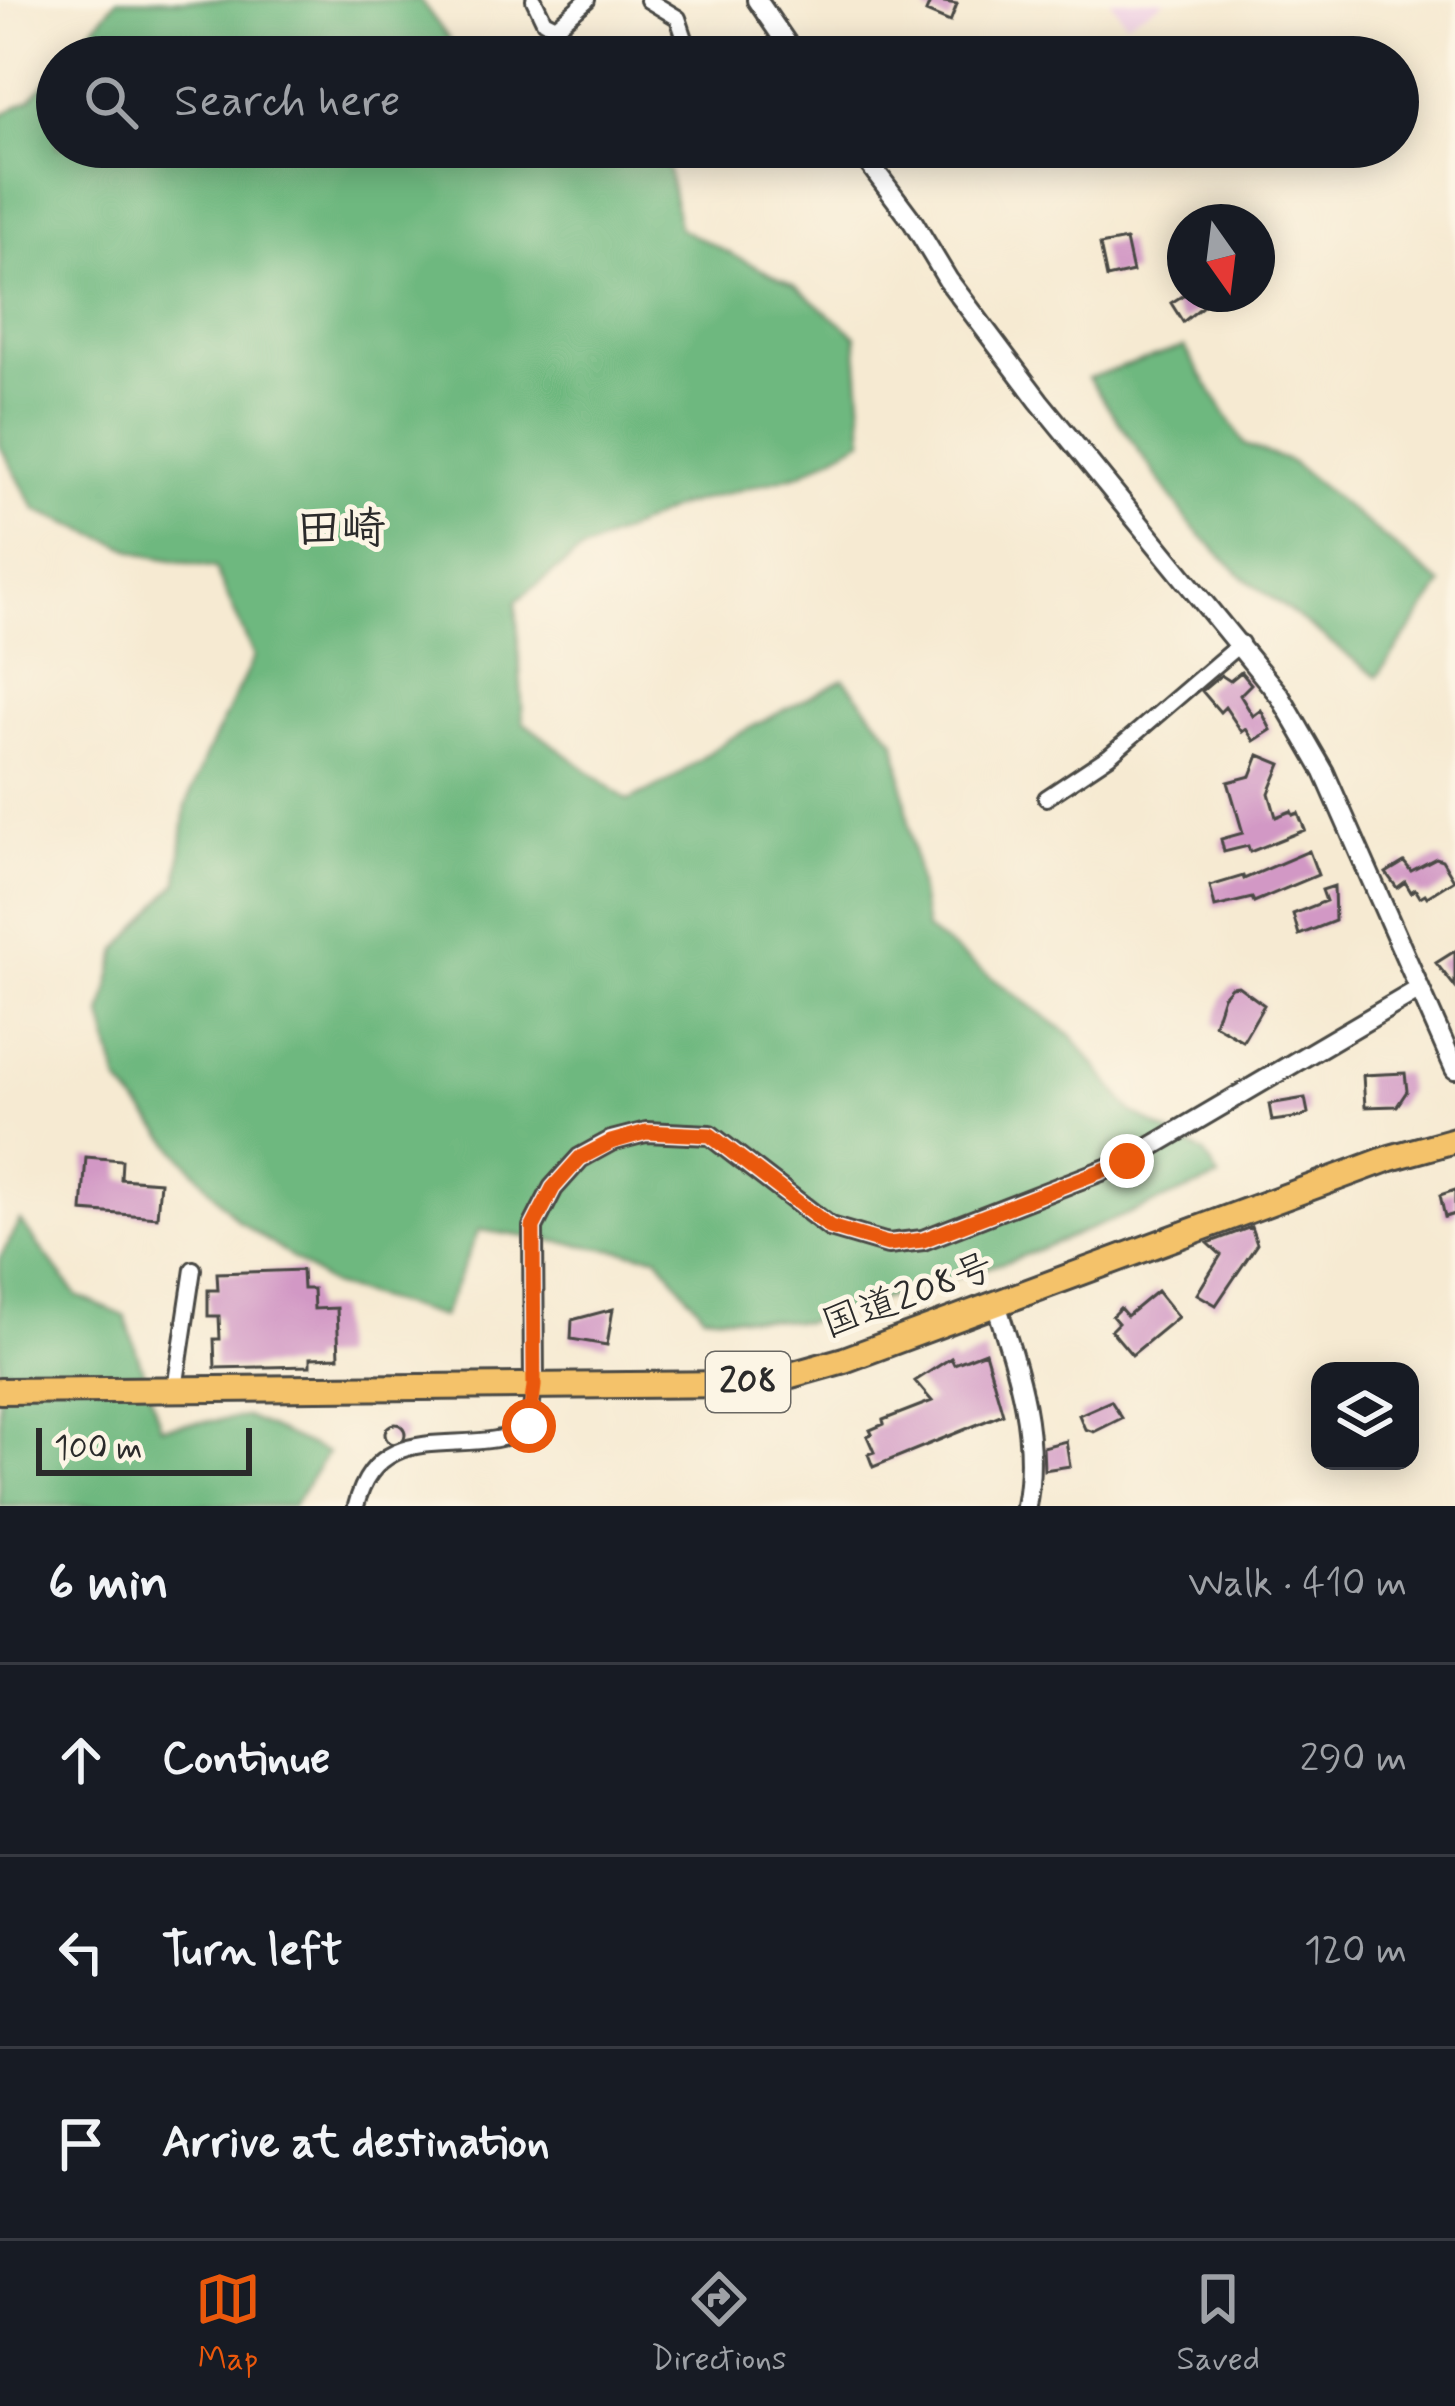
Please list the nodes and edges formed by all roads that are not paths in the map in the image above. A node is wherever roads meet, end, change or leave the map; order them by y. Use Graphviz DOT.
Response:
graph roads {
  1 [pos="534,0"];
  2 [pos="587,0"];
  3 [pos="649,0"];
  4 [pos="757,0"];
  5 [pos="684,36"];
  6 [pos="782,36"];
  7 [pos="873,168"];
  8 [pos="1241,643"];
  9 [pos="1046,799"];
  10 [pos="1418,990"];
  11 [pos="1455,1069"];
  12 [pos="1455,1141"];
  13 [pos="193,1269"];
  14 [pos="996,1304"];
  15 [pos="534,1386"];
  16 [pos="175,1389"];
  17 [pos="0,1391"];
  18 [pos="356,1506"];
  19 [pos="1026,1506"];
  1 -- 2 [label="street"];
  3 -- 5 [label="street"];
  4 -- 6 [label="street"];
  7 -- 8 [label="street"];
  8 -- 9 [label="street"];
  8 -- 10 [label="street"];
  10 -- 11 [label="street"];
  10 -- 15 [label="street"];
  12 -- 14 [label="highway, 国道208号 / 208"];
  13 -- 16 [label="street"];
  14 -- 15 [label="highway, 国道208号 / 208"];
  14 -- 19 [label="street"];
  15 -- 16 [label="highway, 国道208号 / 208"];
  15 -- 18 [label="street"];
  16 -- 17 [label="highway, 国道208号 / 208"];
}
